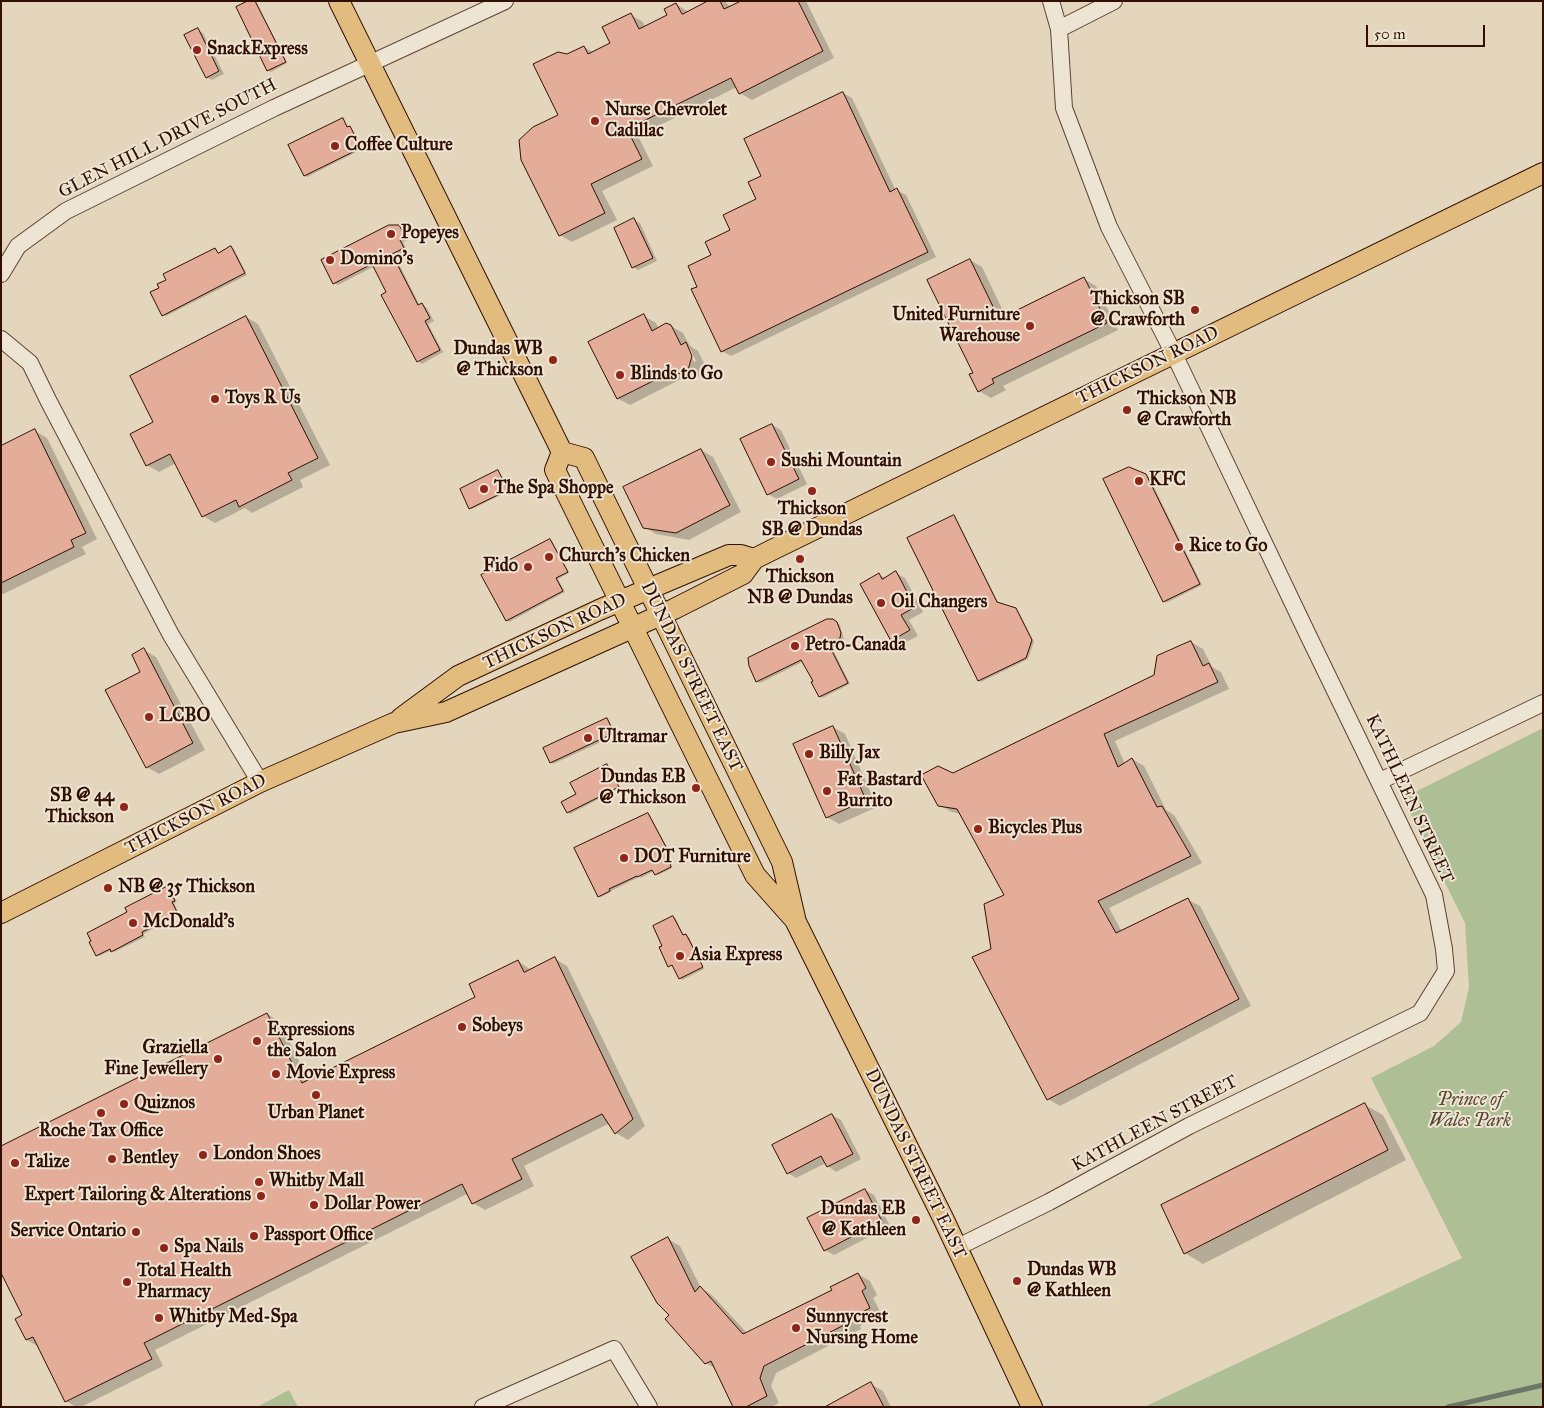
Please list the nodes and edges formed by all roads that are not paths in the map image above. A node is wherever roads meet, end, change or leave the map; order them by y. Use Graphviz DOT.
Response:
graph roads {
  1 [pos="340,1"];
  2 [pos="505,1"];
  3 [pos="1051,1"];
  4 [pos="1114,1"];
  5 [pos="1059,29"];
  6 [pos="370,64"];
  7 [pos="1543,173"];
  8 [pos="1,274"];
  9 [pos="1,339"];
  10 [pos="1174,354"];
  11 [pos="562,452"];
  12 [pos="754,559"];
  13 [pos="648,590"];
  14 [pos="620,601"];
  15 [pos="660,615"];
  16 [pos="632,627"];
  17 [pos="1543,702"];
  18 [pos="394,723"];
  19 [pos="1380,781"];
  20 [pos="260,782"];
  21 [pos="1,913"];
  22 [pos="796,922"];
  23 [pos="956,1248"];
  24 [pos="483,1407"];
  25 [pos="648,1407"];
  26 [pos="1032,1407"];
  1 -- 6 [label="main road"];
  2 -- 6 [label="street, GLEN HILL DRIVE SOUTH"];
  3 -- 5 [label="street, KATHLEEN STREET"];
  4 -- 5 [label="street"];
  5 -- 10 [label="street, KATHLEEN STREET"];
  6 -- 8 [label="street, GLEN HILL DRIVE SOUTH"];
  6 -- 11 [label="main road"];
  7 -- 10 [label="main road, THICKSON ROAD"];
  9 -- 20 [label="street"];
  10 -- 12 [label="main road, THICKSON ROAD"];
  10 -- 19 [label="street, KATHLEEN STREET"];
  11 -- 13 [label="main road, DUNDAS STREET EAST"];
  11 -- 14 [label="main road, DUNDAS STREET EAST"];
  12 -- 13 [label="main road, THICKSON ROAD"];
  12 -- 15 [label="main road, THICKSON ROAD"];
  13 -- 14 [label="main road, THICKSON ROAD"];
  13 -- 15 [label="main road, DUNDAS STREET EAST"];
  14 -- 16 [label="main road, DUNDAS STREET EAST"];
  14 -- 18 [label="main road, THICKSON ROAD"];
  15 -- 16 [label="main road, THICKSON ROAD"];
  15 -- 22 [label="main road, DUNDAS STREET EAST"];
  16 -- 18 [label="main road, THICKSON ROAD"];
  16 -- 22 [label="main road, DUNDAS STREET EAST"];
  17 -- 19 [label="street"];
  18 -- 20 [label="main road, THICKSON ROAD"];
  19 -- 23 [label="street, KATHLEEN STREET"];
  20 -- 21 [label="main road, THICKSON ROAD"];
  22 -- 23 [label="main road, DUNDAS STREET EAST"];
  23 -- 26 [label="main road, DUNDAS STREET EAST"];
  24 -- 25 [label="street"];
}
